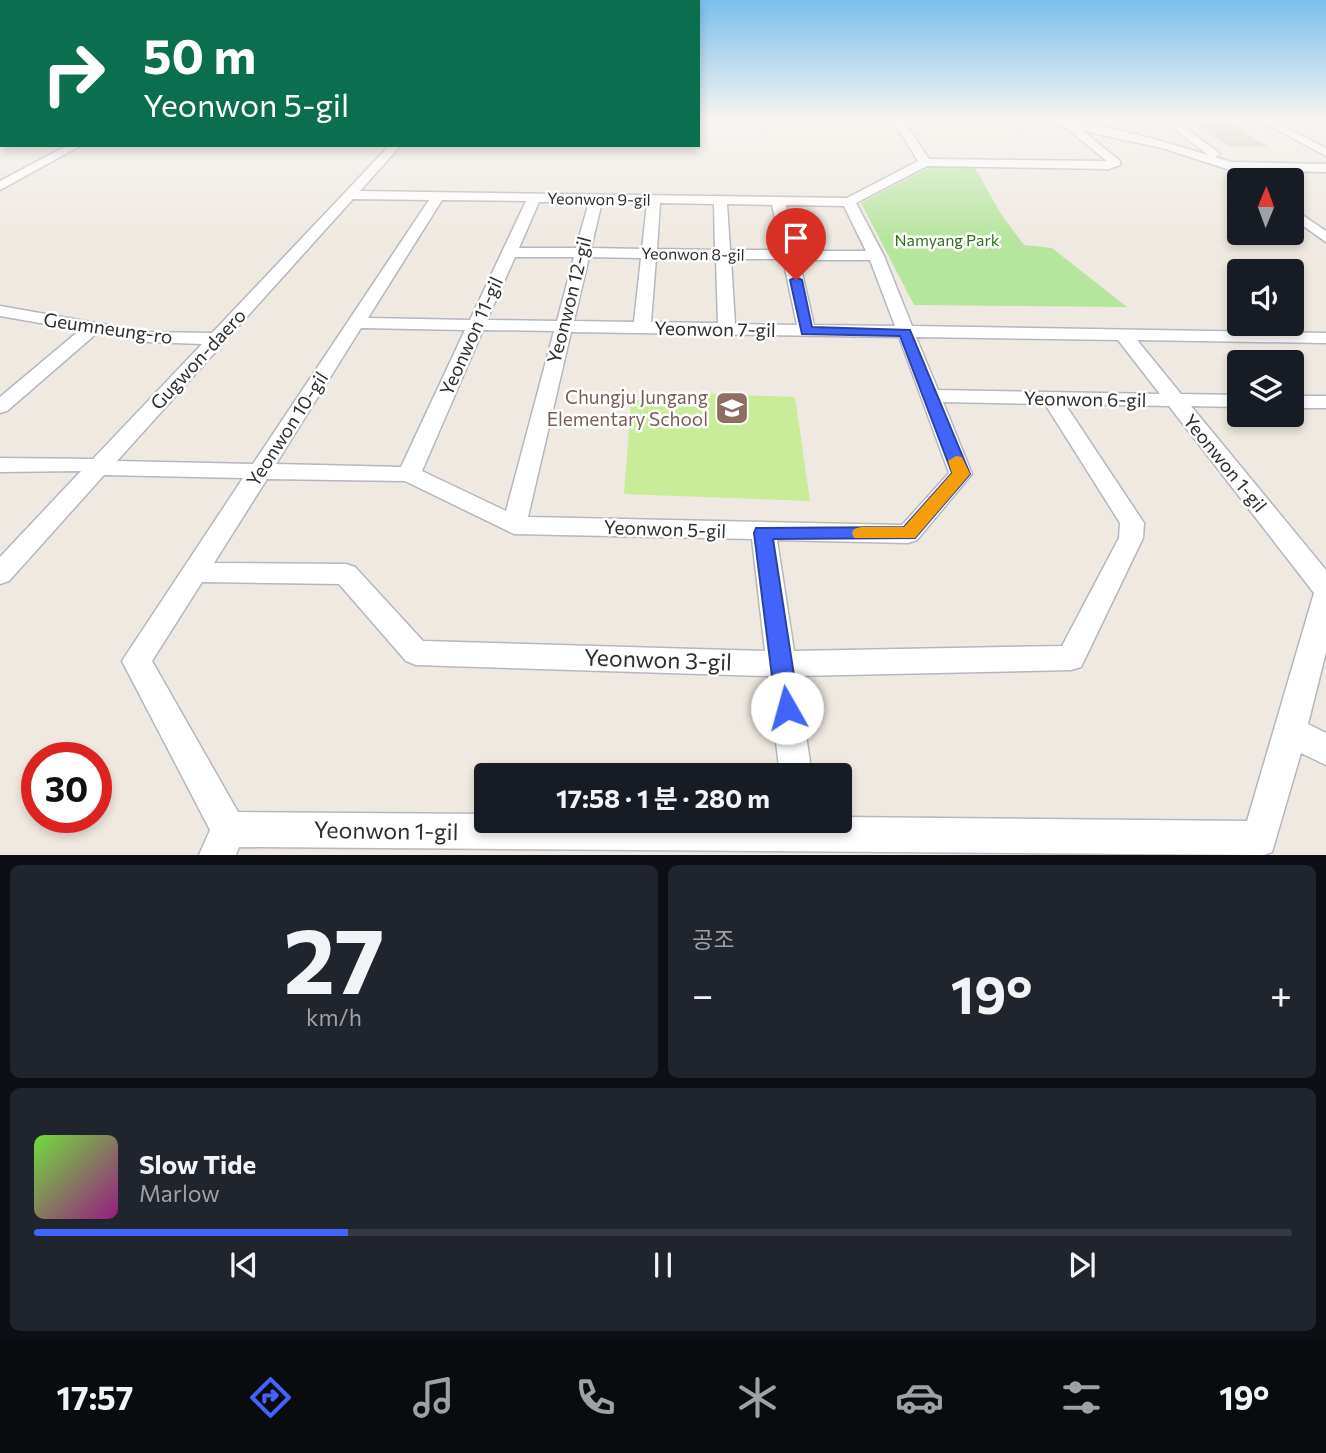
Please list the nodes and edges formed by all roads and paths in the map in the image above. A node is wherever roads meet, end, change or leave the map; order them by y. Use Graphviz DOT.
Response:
graph roads {
  1 [pos="49,160"];
  2 [pos="371,160"];
  3 [pos="382,160"];
  4 [pos="1112,160"];
  5 [pos="1211,160"];
  6 [pos="1222,160"];
  7 [pos="925,162"];
  8 [pos="1230,166"];
  9 [pos="1233,168"];
  10 [pos="1326,168"];
  11 [pos="0,186"];
  12 [pos="349,195"];
  13 [pos="439,197"];
  14 [pos="534,198"];
  15 [pos="596,198"];
  16 [pos="654,199"];
  17 [pos="720,200"];
  18 [pos="778,201"];
  19 [pos="849,202"];
  20 [pos="1304,220"];
  21 [pos="1324,234"];
  22 [pos="509,252"];
  23 [pos="581,252"];
  24 [pos="649,253"];
  25 [pos="723,254"];
  26 [pos="790,255"];
  27 [pos="876,256"];
  28 [pos="0,312"];
  29 [pos="356,323"];
  30 [pos="477,325"];
  31 [pos="563,326"];
  32 [pos="93,328"];
  33 [pos="642,328"];
  34 [pos="727,329"];
  35 [pos="807,331"];
  36 [pos="905,332"];
  37 [pos="1125,337"];
  38 [pos="210,339"];
  39 [pos="1324,340"];
  40 [pos="931,396"];
  41 [pos="1052,399"];
  42 [pos="1175,400"];
  43 [pos="1227,401"];
  44 [pos="1304,402"];
  45 [pos="1326,402"];
  46 [pos="0,407"];
  47 [pos="0,465"];
  48 [pos="92,466"];
  49 [pos="260,471"];
  50 [pos="409,474"];
  51 [pos="514,525"];
  52 [pos="763,533"];
  53 [pos="0,552"];
  54 [pos="194,572"];
  55 [pos="0,574"];
  56 [pos="1326,589"];
  57 [pos="1326,597"];
  58 [pos="136,662"];
  59 [pos="782,664"];
  60 [pos="1291,731"];
  61 [pos="1326,750"];
  62 [pos="794,763"];
  63 [pos="804,837"];
  64 [pos="223,842"];
  1 -- 11 [label="street"];
  2 -- 38 [label="street, Gugwon-daero"];
  3 -- 12 [label="street, Gugwon-daero"];
  4 -- 7 [label="street"];
  5 -- 8 [label="street"];
  6 -- 8 [label="street"];
  7 -- 19 [label="street"];
  8 -- 9 [label="street"];
  8 -- 10 [label="street"];
  12 -- 13 [label="street, Yeonwon 9-gil"];
  12 -- 38 [label="street, Gugwon-daero"];
  13 -- 14 [label="street, Yeonwon 9-gil"];
  13 -- 29 [label="street, Yeonwon 10-gil"];
  14 -- 15 [label="street, Yeonwon 9-gil"];
  14 -- 22 [label="street, Yeonwon 11-gil"];
  15 -- 16 [label="street, Yeonwon 9-gil"];
  15 -- 23 [label="street, Yeonwon 12-gil"];
  16 -- 17 [label="street, Yeonwon 9-gil"];
  16 -- 24 [label="street"];
  17 -- 18 [label="street, Yeonwon 9-gil"];
  17 -- 25 [label="street"];
  18 -- 19 [label="street, Yeonwon 9-gil"];
  18 -- 26 [label="street"];
  19 -- 27 [label="street, Yeonwon 5-gil"];
  20 -- 21 [label="street"];
  22 -- 23 [label="street, Yeonwon 8-gil"];
  22 -- 30 [label="street, Yeonwon 11-gil"];
  23 -- 24 [label="street, Yeonwon 8-gil"];
  23 -- 31 [label="street, Yeonwon 12-gil"];
  24 -- 25 [label="street, Yeonwon 8-gil"];
  24 -- 33 [label="street"];
  25 -- 26 [label="street, Yeonwon 8-gil"];
  25 -- 34 [label="street"];
  26 -- 27 [label="street, Yeonwon 8-gil"];
  26 -- 35 [label="street"];
  27 -- 36 [label="street, Yeonwon 5-gil"];
  28 -- 32 [label="street, Geumneung-ro"];
  29 -- 30 [label="street, Yeonwon 7-gil"];
  29 -- 49 [label="street, Yeonwon 10-gil"];
  30 -- 31 [label="street, Yeonwon 7-gil"];
  30 -- 50 [label="street, Yeonwon 11-gil"];
  31 -- 33 [label="street, Yeonwon 7-gil"];
  31 -- 51 [label="street, Yeonwon 12-gil"];
  32 -- 38 [label="street, Geumneung-ro"];
  32 -- 46 [label="street"];
  33 -- 34 [label="street, Yeonwon 7-gil"];
  34 -- 35 [label="street, Yeonwon 7-gil"];
  35 -- 36 [label="street, Yeonwon 7-gil"];
  36 -- 37 [label="street, Yeonwon 7-gil"];
  36 -- 40 [label="street, Yeonwon 5-gil"];
  37 -- 39 [label="street, Yeonwon 7-gil"];
  37 -- 42 [label="street, Yeonwon 1-gil"];
  38 -- 48 [label="street, Gugwon-daero"];
  40 -- 41 [label="street, Yeonwon 6-gil"];
  40 -- 52 [label="street, Yeonwon 5-gil"];
  41 -- 42 [label="street, Yeonwon 6-gil"];
  41 -- 59 [label="street, Yeonwon 3-gil"];
  42 -- 43 [label="street, Yeonwon 6-gil"];
  42 -- 56 [label="street, Yeonwon 1-gil"];
  44 -- 45 [label="street"];
  47 -- 48 [label="street, Yeonwon 5-gil"];
  48 -- 49 [label="street, Yeonwon 5-gil"];
  48 -- 53 [label="street, Gugwon-daero"];
  48 -- 55 [label="street, Gugwon-daero"];
  49 -- 50 [label="street, Yeonwon 5-gil"];
  49 -- 54 [label="street, Yeonwon 10-gil"];
  50 -- 51 [label="street, Yeonwon 5-gil"];
  51 -- 52 [label="street, Yeonwon 5-gil"];
  52 -- 59 [label="street"];
  54 -- 58 [label="street, Yeonwon 10-gil"];
  54 -- 59 [label="street, Yeonwon 3-gil"];
  57 -- 60 [label="street, Yeonwon 1-gil"];
  58 -- 64 [label="street, Yeonwon 1-gil"];
  59 -- 62 [label="street"];
  60 -- 61 [label="street"];
  60 -- 63 [label="street, Yeonwon 1-gil"];
  63 -- 64 [label="street, Yeonwon 1-gil"];
}
